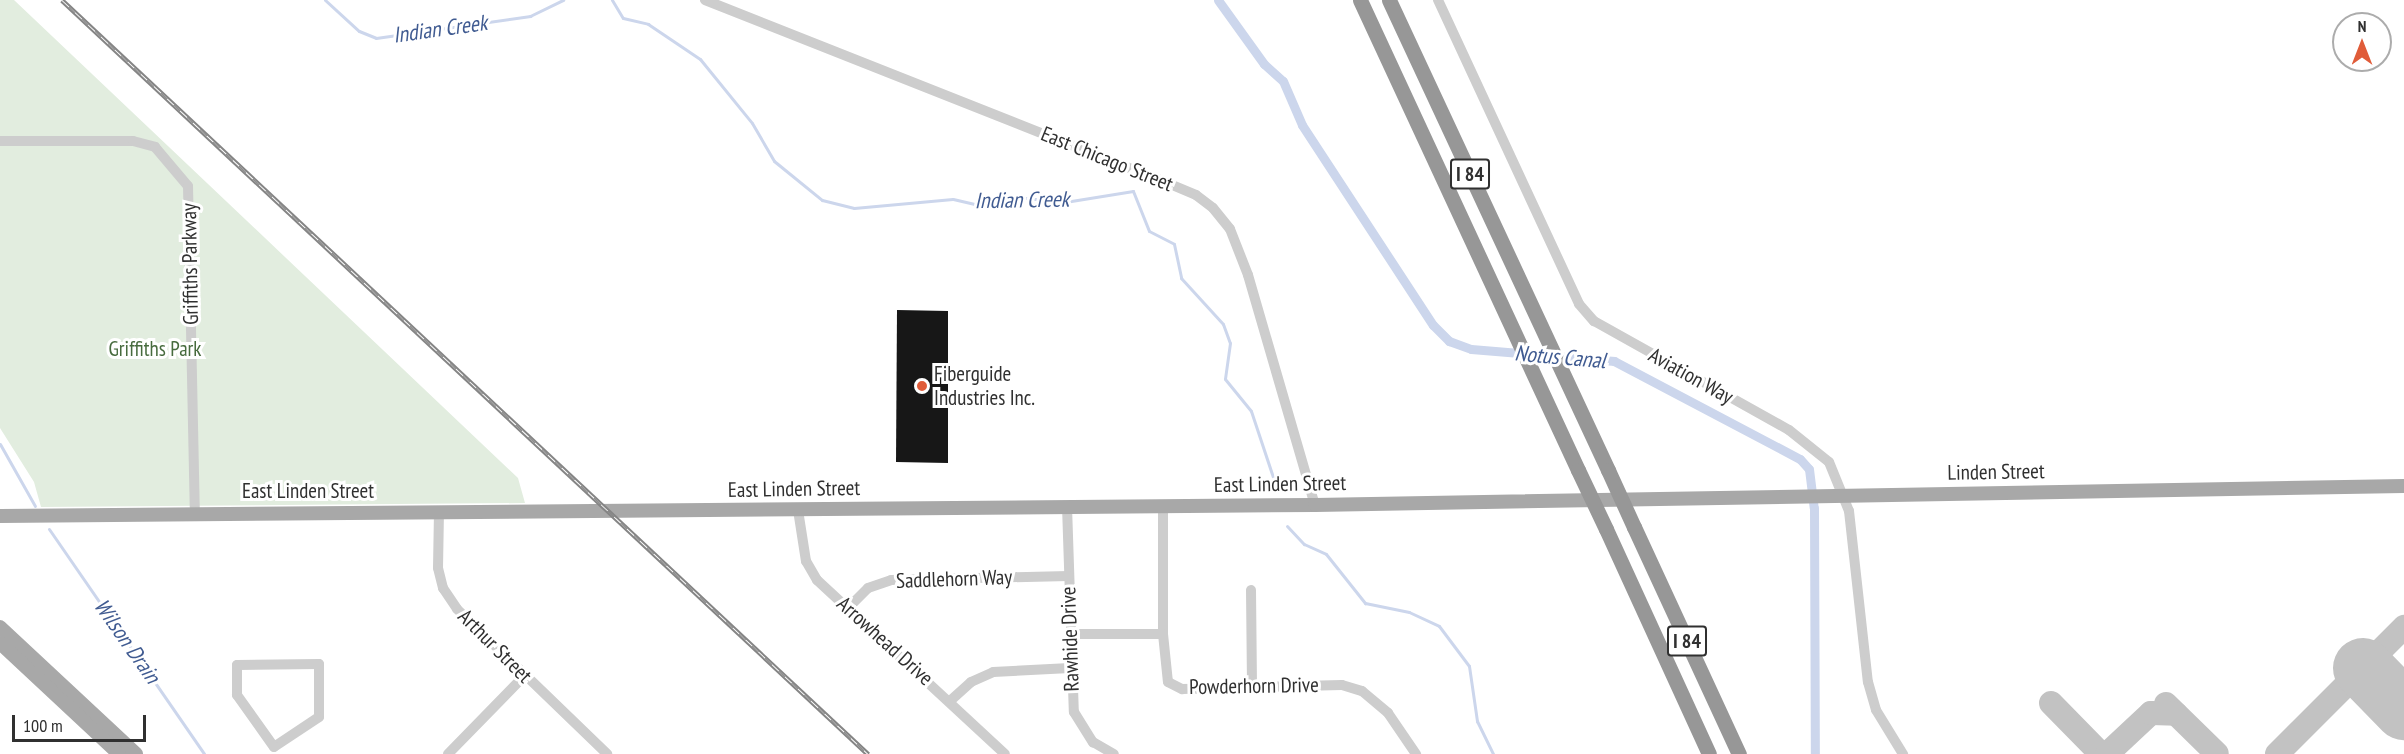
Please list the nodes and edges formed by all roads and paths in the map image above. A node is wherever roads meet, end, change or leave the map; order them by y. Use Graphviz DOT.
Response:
graph roads {
  1 [pos="705,0"];
  2 [pos="1360,0"];
  3 [pos="1389,0"];
  4 [pos="1438,0"];
  5 [pos="0,141"];
  6 [pos="2404,486"];
  7 [pos="1844,496"];
  8 [pos="1588,500"];
  9 [pos="1316,505"];
  10 [pos="1067,506"];
  11 [pos="1163,506"];
  12 [pos="798,510"];
  13 [pos="439,511"];
  14 [pos="195,513"];
  15 [pos="0,516"];
  16 [pos="1069,576"];
  17 [pos="1251,590"];
  18 [pos="848,608"];
  19 [pos="0,627"];
  20 [pos="1070,634"];
  21 [pos="1163,634"];
  22 [pos="0,643"];
  23 [pos="1070,668"];
  24 [pos="524,676"];
  25 [pos="1252,687"];
  26 [pos="950,701"];
  27 [pos="274,751"];
  28 [pos="119,754"];
  29 [pos="136,754"];
  30 [pos="448,754"];
  31 [pos="607,754"];
  32 [pos="1005,754"];
  33 [pos="1114,754"];
  34 [pos="1416,754"];
  35 [pos="1709,754"];
  36 [pos="1739,754"];
  37 [pos="1903,754"];
  1 -- 9 [label="street, East Chicago Street"];
  2 -- 35 [label="highway, I 84, bridge"];
  3 -- 36 [label="highway, I 84, bridge"];
  4 -- 7 [label="street, Aviation Way"];
  5 -- 14 [label="street, Griffiths Parkway"];
  6 -- 7 [label="main road, Linden Street"];
  7 -- 8 [label="main road, Linden Street"];
  7 -- 37 [label="street, Aviation Way"];
  8 -- 9 [label="main road, East Linden Street"];
  9 -- 11 [label="main road, East Linden Street"];
  10 -- 11 [label="main road, East Linden Street"];
  10 -- 12 [label="main road, East Linden Street"];
  10 -- 16 [label="street, Rawhide Drive"];
  11 -- 21 [label="street, Powderhorn Drive"];
  12 -- 13 [label="main road, East Linden Street"];
  12 -- 18 [label="street, Arrowhead Drive"];
  13 -- 14 [label="main road, East Linden Street"];
  13 -- 24 [label="street, Arthur Street"];
  14 -- 15 [label="main road, East Linden Street"];
  16 -- 18 [label="street, Saddlehorn Way"];
  16 -- 20 [label="street, Rawhide Drive"];
  17 -- 25 [label="street"];
  18 -- 26 [label="street, Arrowhead Drive"];
  19 -- 29 [label="main road"];
  20 -- 21 [label="street"];
  20 -- 23 [label="street, Rawhide Drive"];
  21 -- 25 [label="street, Powderhorn Drive"];
  22 -- 28 [label="main road"];
  23 -- 26 [label="street"];
  23 -- 33 [label="street, Rawhide Drive"];
  24 -- 30 [label="street"];
  24 -- 31 [label="street, Arthur Street"];
  25 -- 34 [label="street, Powderhorn Drive"];
  26 -- 32 [label="street, Arrowhead Drive"];
  27 -- 27 [label="street"];
}
